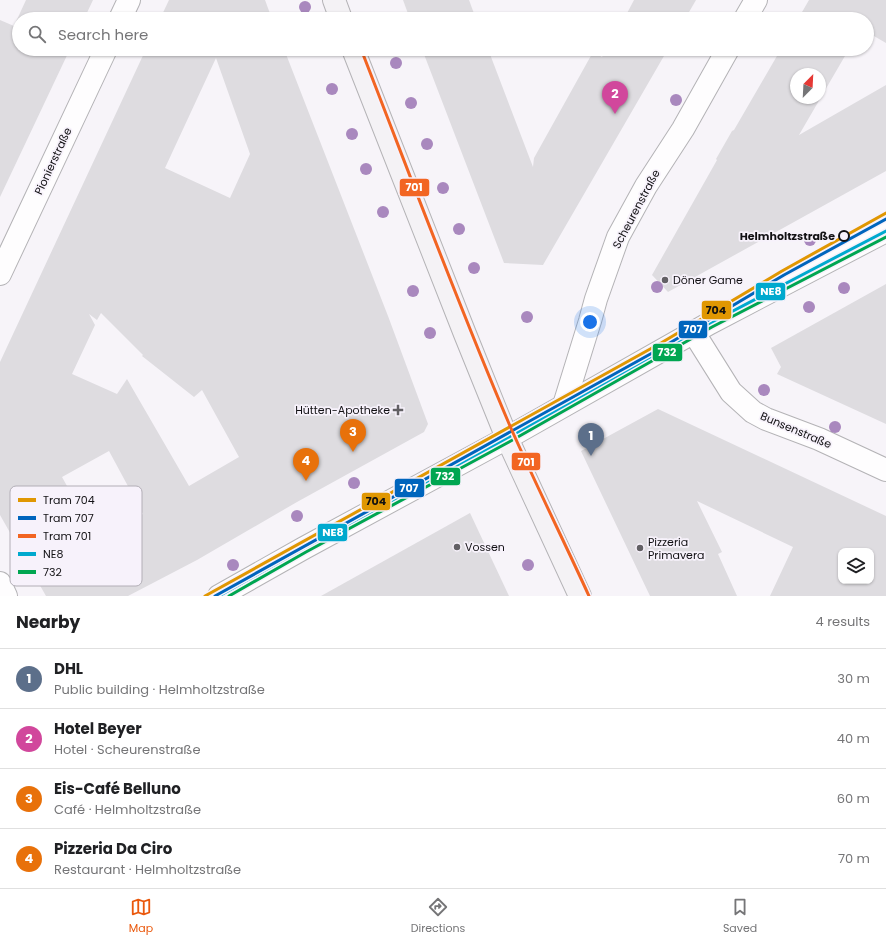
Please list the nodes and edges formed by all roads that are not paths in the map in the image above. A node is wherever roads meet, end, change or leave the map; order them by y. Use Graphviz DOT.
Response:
graph roads {
  1 [pos="130,0"];
  2 [pos="334,0"];
  3 [pos="756,0"];
  4 [pos="124,12"];
  5 [pos="338,12"];
  6 [pos="749,12"];
  7 [pos="103,56"];
  8 [pos="356,56"];
  9 [pos="724,56"];
  10 [pos="886,231"];
  11 [pos="0,274"];
  12 [pos="694,333"];
  13 [pos="564,405"];
  14 [pos="507,438"];
  15 [pos="886,470"];
  16 [pos="0,583"];
  17 [pos="6,596"];
  18 [pos="219,596"];
  19 [pos="580,596"];
  1 -- 4 [label="street"];
  2 -- 5 [label="main road"];
  3 -- 6 [label="street"];
  7 -- 11 [label="street, Pionierstraße"];
  8 -- 14 [label="main road"];
  9 -- 13 [label="street, Scheurenstraße"];
  10 -- 12 [label="street"];
  12 -- 13 [label="street"];
  12 -- 15 [label="street, Bunsenstraße"];
  13 -- 14 [label="street"];
  14 -- 18 [label="street"];
  14 -- 19 [label="main road"];
  16 -- 17 [label="street"];
}
